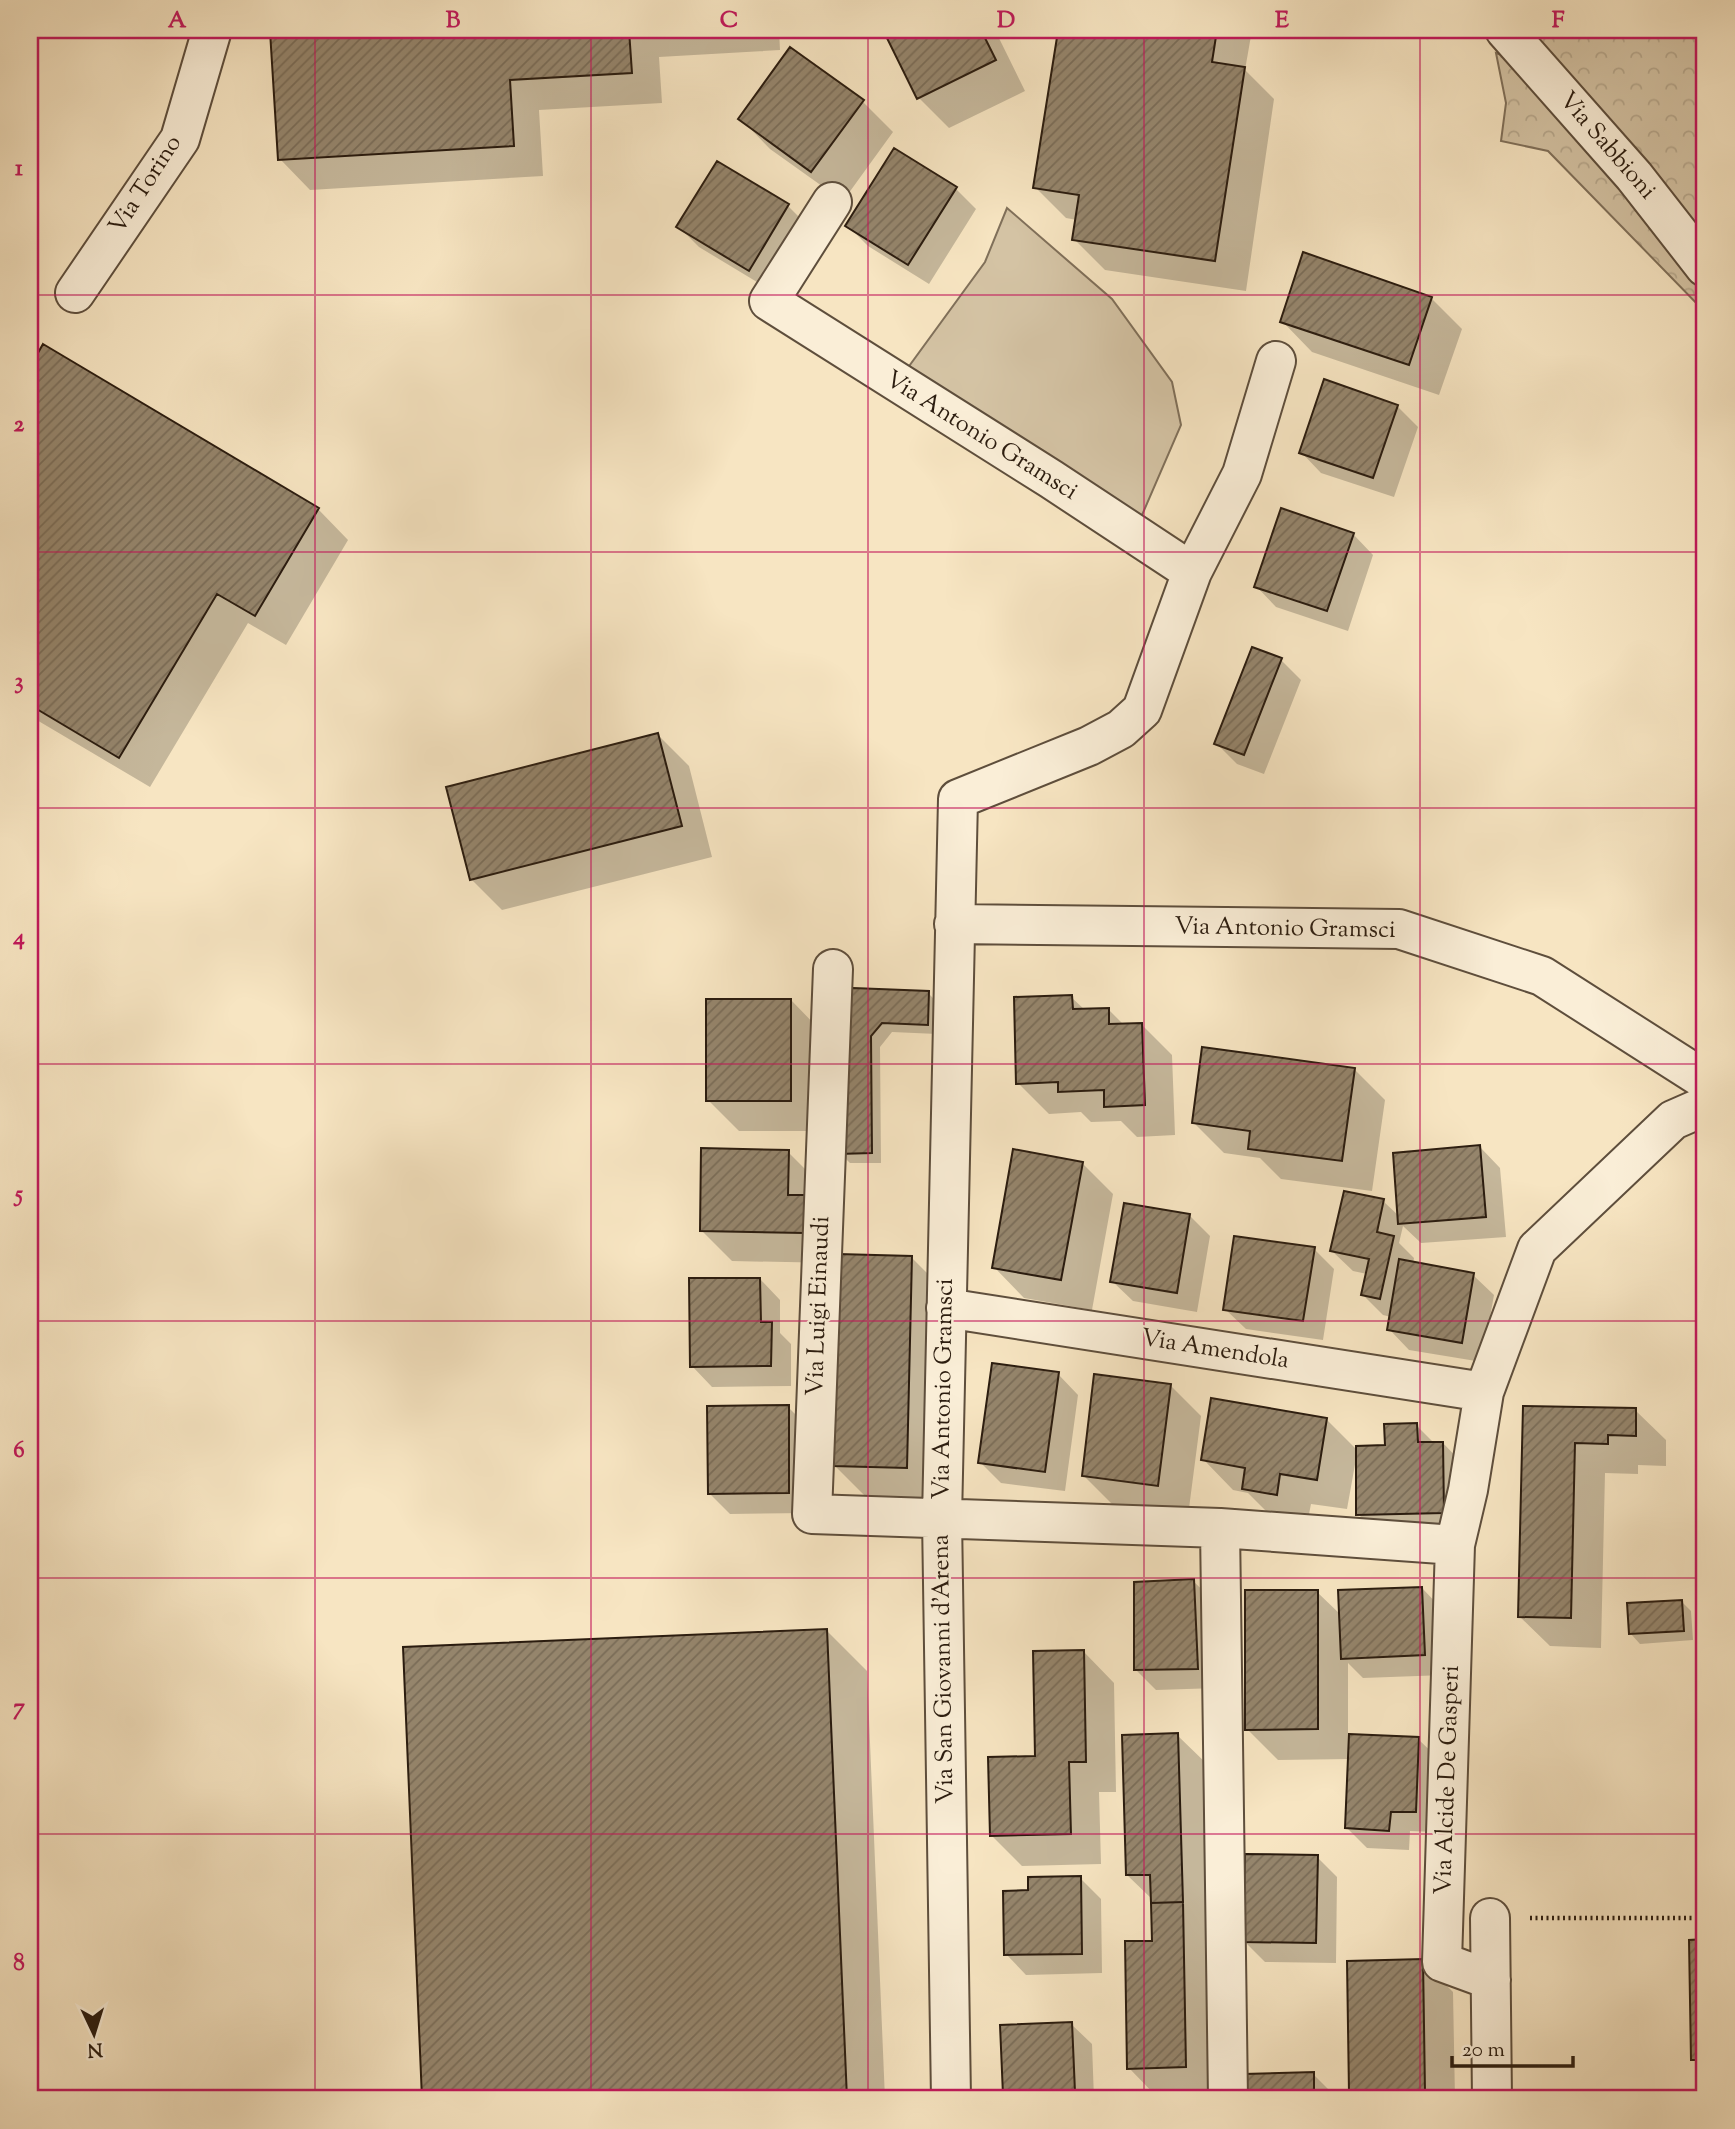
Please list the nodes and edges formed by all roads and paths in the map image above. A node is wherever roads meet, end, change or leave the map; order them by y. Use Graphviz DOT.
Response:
graph roads {
  1 [pos="212,30"];
  2 [pos="1505,30"];
  3 [pos="832,202"];
  4 [pos="1705,267"];
  5 [pos="75,293"];
  6 [pos="1276,361"];
  7 [pos="1192,572"];
  8 [pos="954,924"];
  9 [pos="832,969"];
  10 [pos="1705,1080"];
  11 [pos="1705,1106"];
  12 [pos="946,1308"];
  13 [pos="1484,1392"];
  14 [pos="942,1518"];
  15 [pos="1220,1528"];
  16 [pos="1455,1545"];
  17 [pos="1490,1918"];
  18 [pos="1705,1918"];
  19 [pos="1491,1980"];
  20 [pos="951,2099"];
  21 [pos="1228,2099"];
  22 [pos="1492,2099"];
  1 -- 5 [label="street, Via Torino"];
  2 -- 4 [label="street, Via Sabbioni"];
  3 -- 7 [label="street, Via Antonio Gramsci"];
  6 -- 7 [label="street, Via Antonio Gramsci"];
  7 -- 8 [label="street, Via Antonio Gramsci"];
  8 -- 10 [label="street, Via Antonio Gramsci"];
  8 -- 12 [label="street, Via Antonio Gramsci"];
  9 -- 14 [label="street, Via Luigi Einaudi"];
  11 -- 13 [label="street"];
  12 -- 13 [label="street, Via Amendola"];
  12 -- 14 [label="street, Via Antonio Gramsci"];
  13 -- 16 [label="street"];
  14 -- 15 [label="street, Via San Giovanni d'Arena"];
  14 -- 20 [label="street, Via San Giovanni d'Arena"];
  15 -- 16 [label="street, Via San Giovanni d'Arena"];
  15 -- 21 [label="street"];
  16 -- 19 [label="street, Via Alcide De Gasperi"];
  17 -- 18 [label="path"];
  17 -- 19 [label="street"];
  19 -- 22 [label="street"];
}
